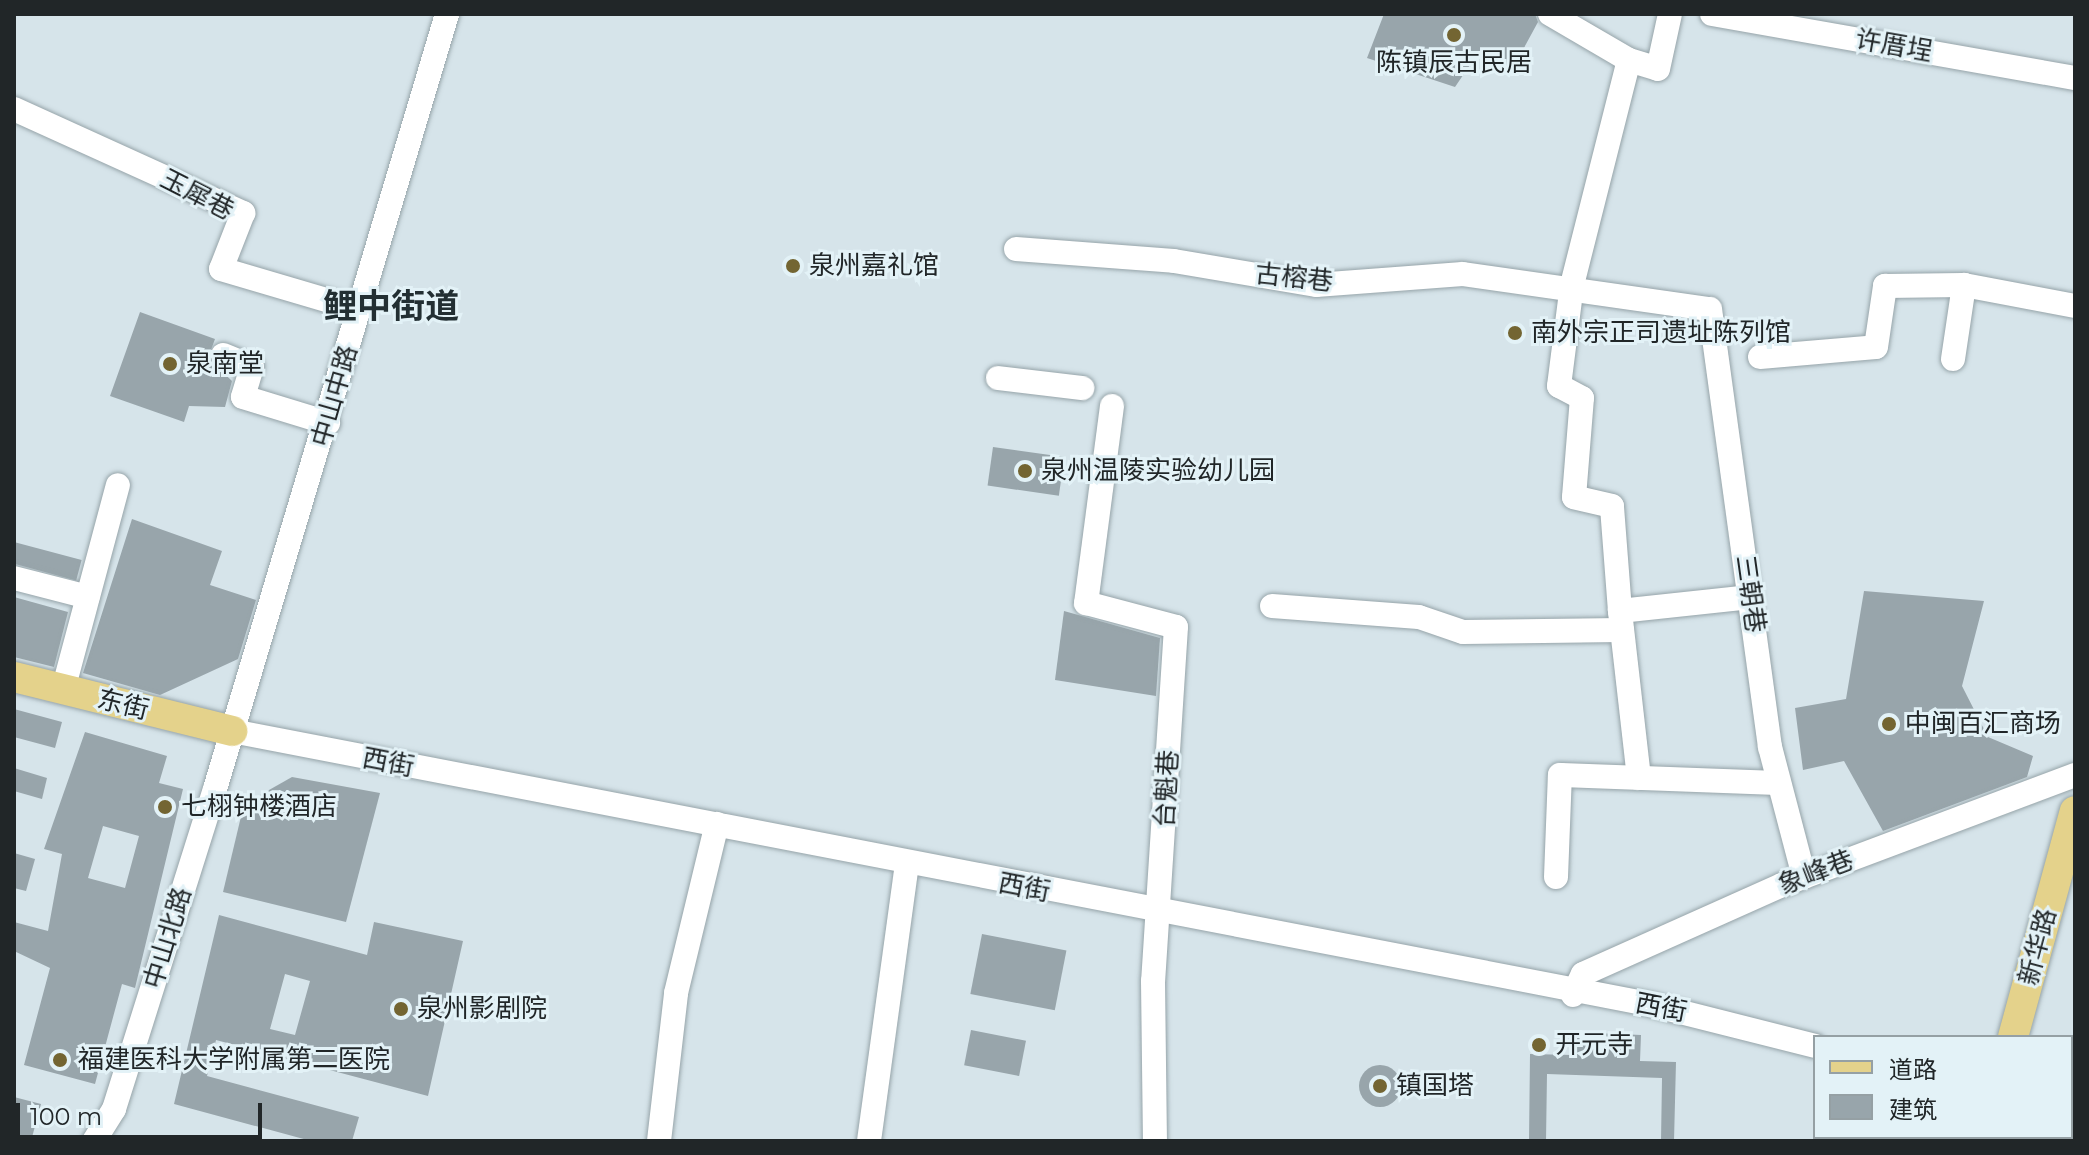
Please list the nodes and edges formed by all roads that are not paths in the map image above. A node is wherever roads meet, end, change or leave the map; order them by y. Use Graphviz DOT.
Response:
graph roads {
  1 [pos="447,14"];
  2 [pos="1550,14"];
  3 [pos="1670,14"];
  4 [pos="1712,14"];
  5 [pos="1629,60"];
  6 [pos="2075,78"];
  7 [pos="14,109"];
  8 [pos="1016,249"];
  9 [pos="1572,285"];
  10 [pos="1964,285"];
  11 [pos="2075,306"];
  12 [pos="1710,309"];
  13 [pos="360,310"];
  14 [pos="223,355"];
  15 [pos="1760,357"];
  16 [pos="1953,359"];
  17 [pos="998,378"];
  18 [pos="1082,388"];
  19 [pos="1112,406"];
  20 [pos="328,423"];
  21 [pos="118,485"];
  22 [pos="14,578"];
  23 [pos="88,597"];
  24 [pos="1750,597"];
  25 [pos="1272,606"];
  26 [pos="1621,620"];
  27 [pos="14,677"];
  28 [pos="63,690"];
  29 [pos="232,731"];
  30 [pos="2075,775"];
  31 [pos="1639,778"];
  32 [pos="1779,783"];
  33 [pos="2075,811"];
  34 [pos="717,824"];
  35 [pos="907,865"];
  36 [pos="1556,877"];
  37 [pos="1804,877"];
  38 [pos="1159,915"];
  39 [pos="1573,995"];
  40 [pos="2014,1035"];
  41 [pos="1813,1045"];
  42 [pos="94,1141"];
  43 [pos="659,1141"];
  44 [pos="869,1141"];
  45 [pos="1155,1141"];
  1 -- 13 [label="street, 中山中路"];
  2 -- 5 [label="street"];
  3 -- 5 [label="street"];
  4 -- 6 [label="street, 许厝埕"];
  5 -- 9 [label="street"];
  7 -- 13 [label="street, 玉犀巷"];
  8 -- 9 [label="street, 古榕巷"];
  9 -- 12 [label="street, 古榕巷"];
  9 -- 26 [label="street"];
  10 -- 11 [label="street"];
  10 -- 15 [label="street"];
  10 -- 16 [label="street"];
  12 -- 24 [label="street, 三朝巷"];
  13 -- 20 [label="street, 中山中路"];
  14 -- 20 [label="street"];
  17 -- 18 [label="street"];
  19 -- 38 [label="street, 台魁巷"];
  20 -- 29 [label="street, 中山中路"];
  21 -- 23 [label="street"];
  22 -- 23 [label="street"];
  23 -- 28 [label="street"];
  24 -- 26 [label="street"];
  24 -- 32 [label="street, 三朝巷"];
  25 -- 26 [label="street"];
  26 -- 31 [label="street"];
  27 -- 28 [label="main road, 东街"];
  28 -- 29 [label="main road, 东街"];
  29 -- 34 [label="street, 西街"];
  29 -- 42 [label="street, 中山北路"];
  30 -- 37 [label="street, 象峰巷"];
  31 -- 32 [label="street"];
  31 -- 36 [label="street"];
  32 -- 37 [label="street, 三朝巷"];
  33 -- 40 [label="main road, 新华路"];
  34 -- 35 [label="street, 西街"];
  34 -- 43 [label="street"];
  35 -- 38 [label="street, 西街"];
  35 -- 44 [label="street"];
  37 -- 39 [label="street, 象峰巷"];
  38 -- 39 [label="street, 西街"];
  38 -- 45 [label="street, 台魁巷"];
  39 -- 41 [label="street, 西街"];
}
